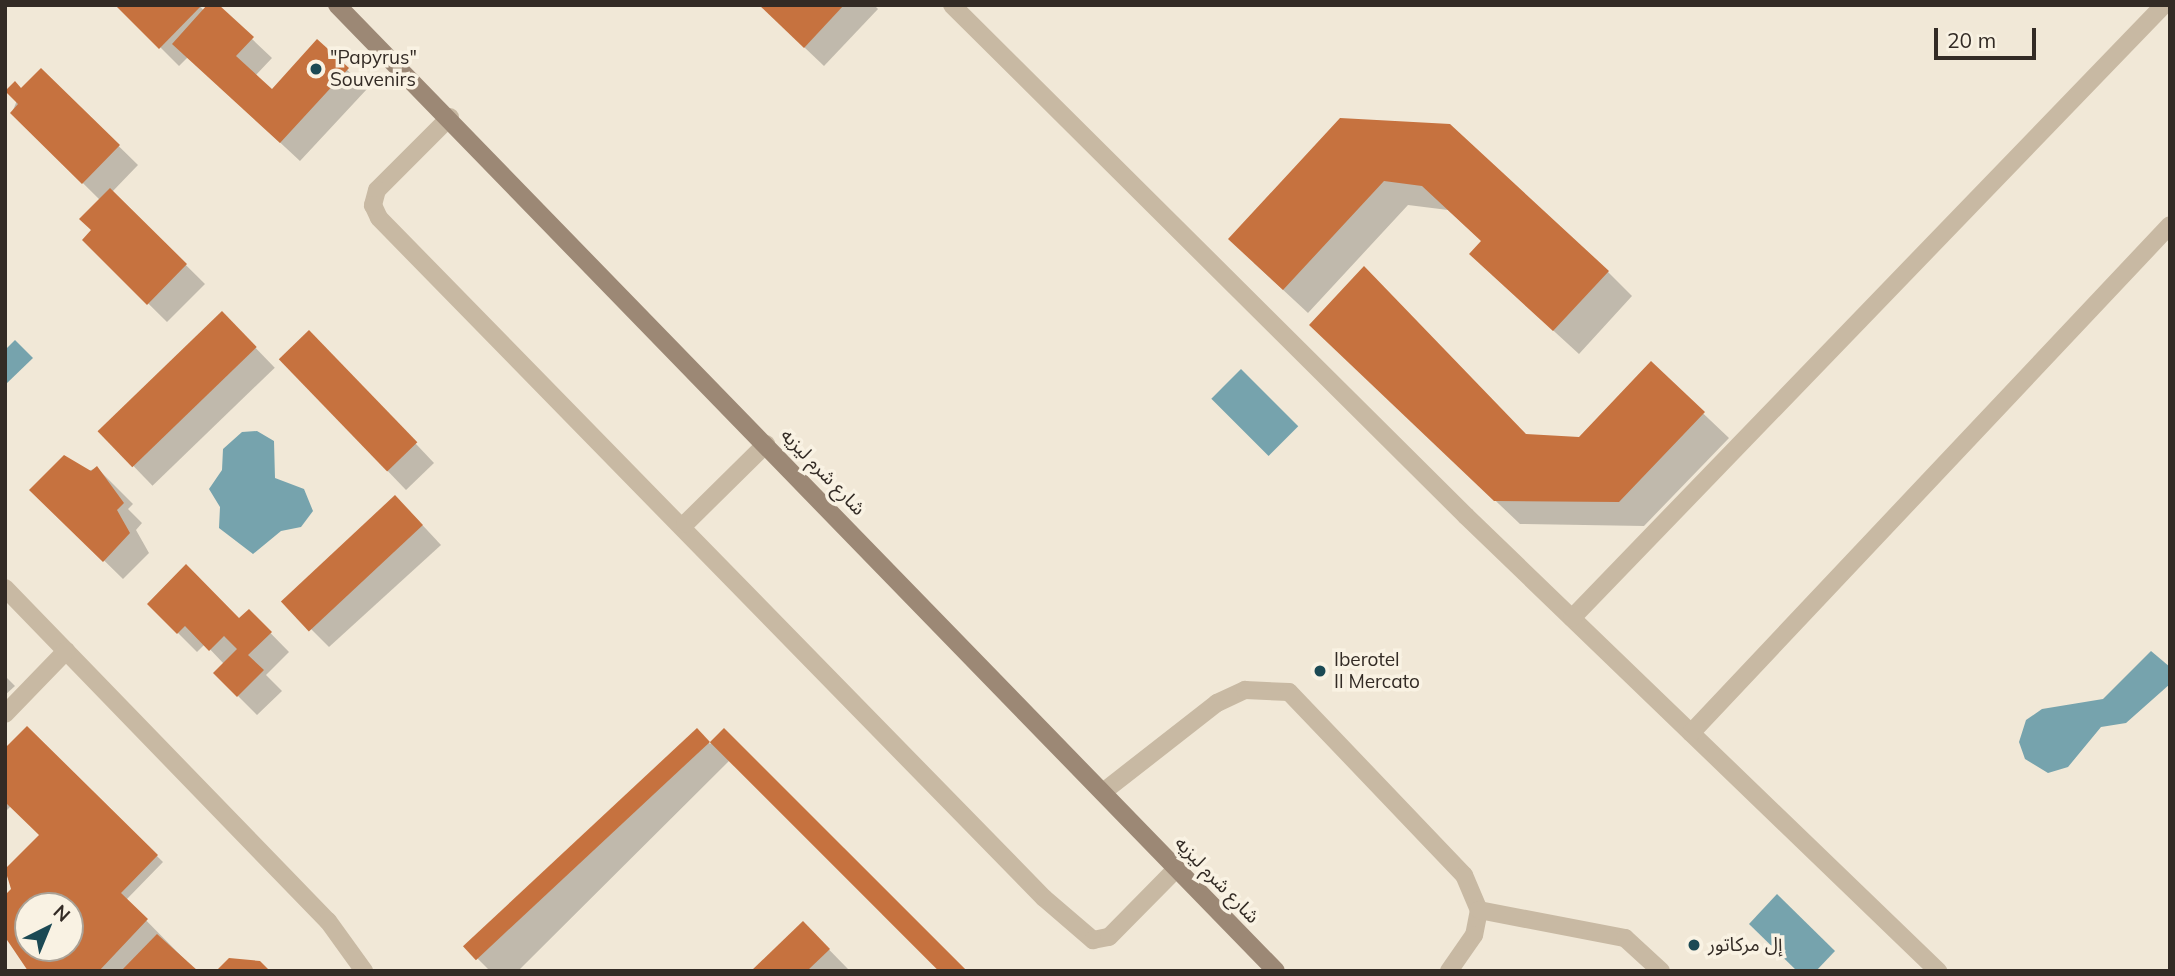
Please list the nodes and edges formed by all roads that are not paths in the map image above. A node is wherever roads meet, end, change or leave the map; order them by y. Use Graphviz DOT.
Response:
graph roads {
  1 [pos="337,5"];
  2 [pos="952,5"];
  3 [pos="2164,5"];
  4 [pos="450,117"];
  5 [pos="2170,225"];
  6 [pos="766,444"];
  7 [pos="685,524"];
  8 [pos="5,589"];
  9 [pos="1572,618"];
  10 [pos="66,651"];
  11 [pos="5,714"];
  12 [pos="1691,733"];
  13 [pos="1103,792"];
  14 [pos="1176,869"];
  15 [pos="1479,910"];
  16 [pos="363,971"];
  17 [pos="1276,971"];
  18 [pos="1449,971"];
  19 [pos="1661,971"];
  20 [pos="1938,971"];
  1 -- 4 [label="street, شارع شرم ليزيه"];
  2 -- 9 [label="street"];
  3 -- 9 [label="street"];
  4 -- 6 [label="street, شارع شرم ليزيه"];
  4 -- 7 [label="street"];
  5 -- 12 [label="street"];
  6 -- 7 [label="street"];
  6 -- 13 [label="street, شارع شرم ليزيه"];
  7 -- 14 [label="street"];
  8 -- 10 [label="street"];
  9 -- 12 [label="street"];
  10 -- 11 [label="street"];
  10 -- 16 [label="street"];
  12 -- 20 [label="street"];
  13 -- 14 [label="street, شارع شرم ليزيه"];
  13 -- 15 [label="street"];
  14 -- 17 [label="street, شارع شرم ليزيه"];
  15 -- 18 [label="street"];
  15 -- 19 [label="street"];
}
